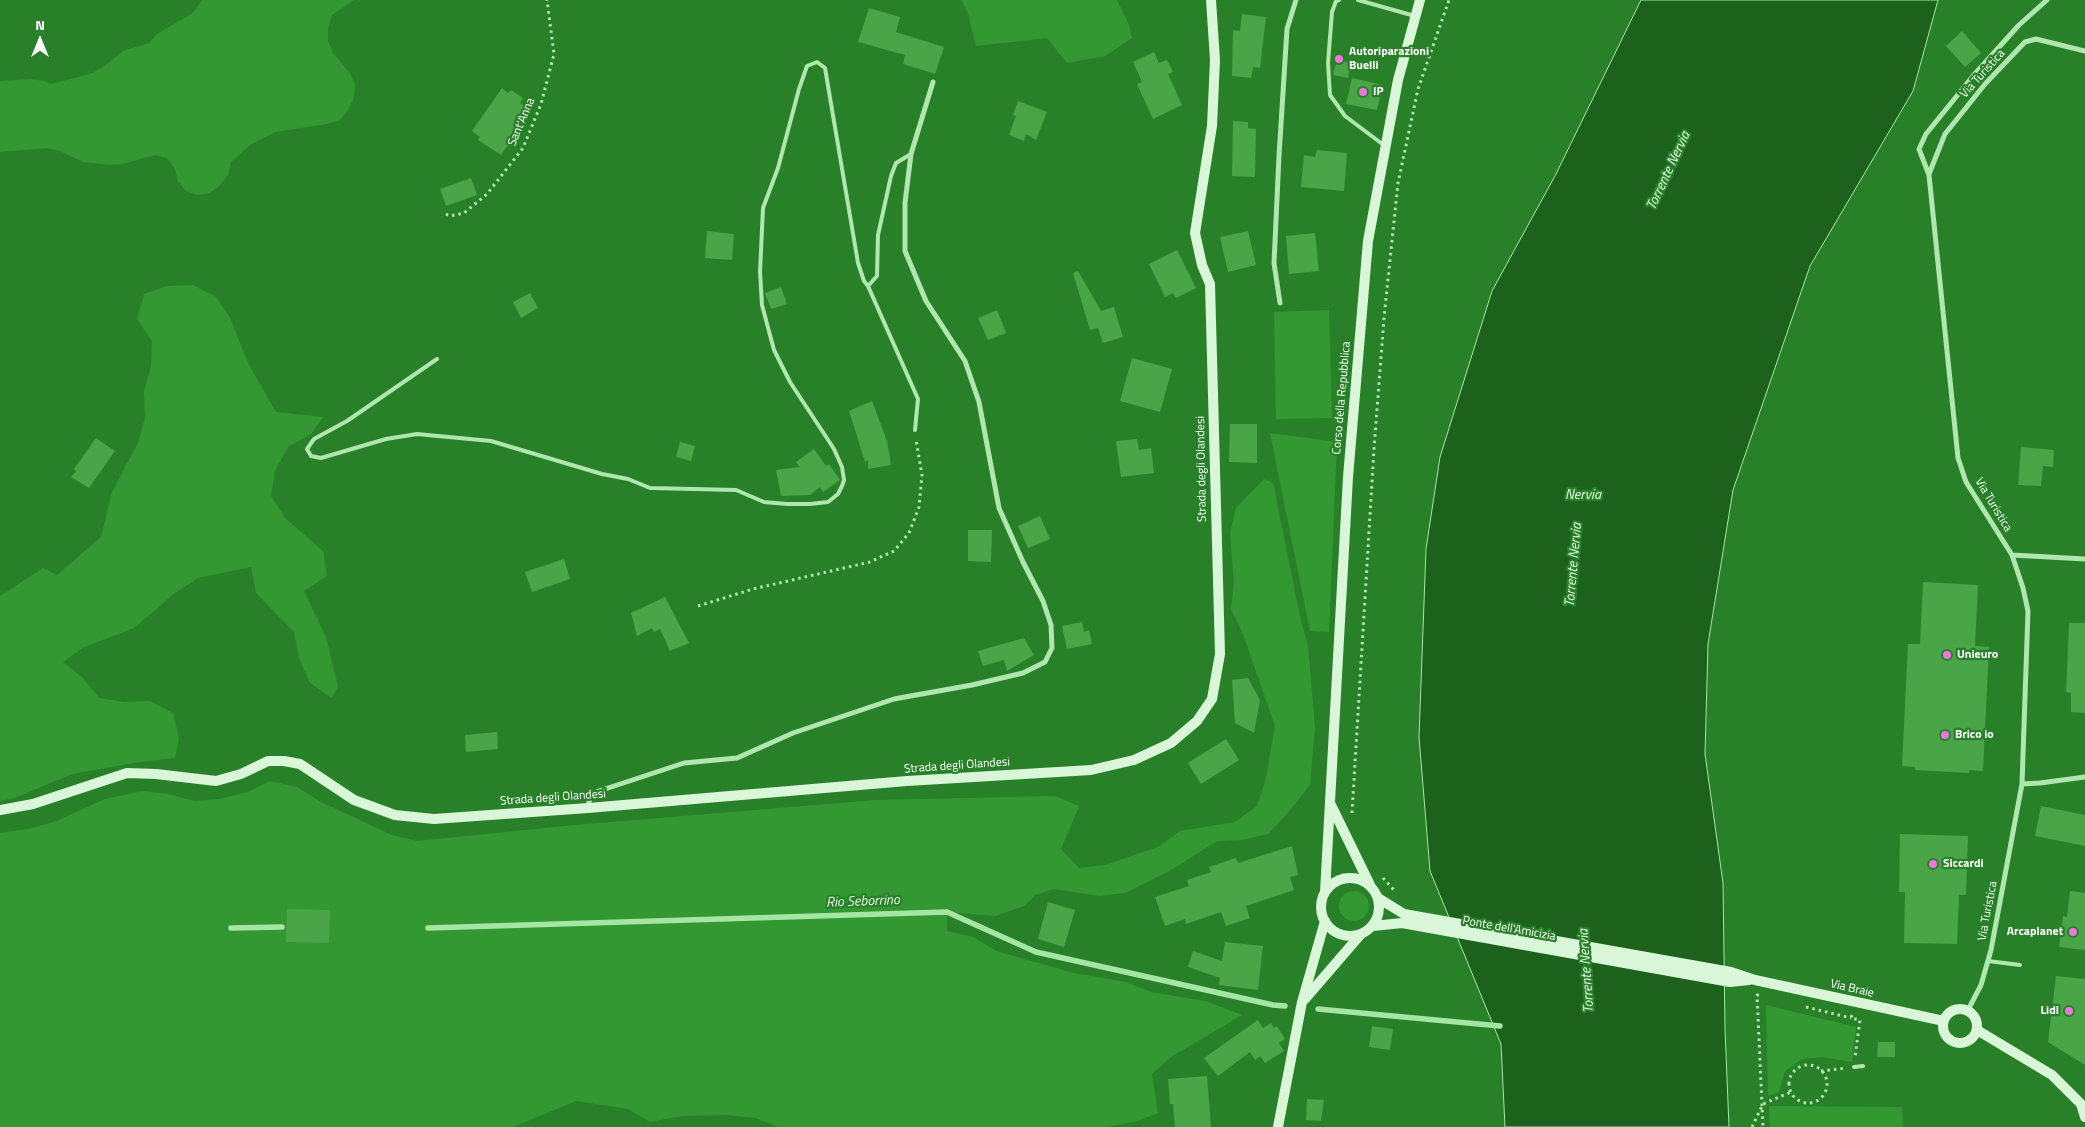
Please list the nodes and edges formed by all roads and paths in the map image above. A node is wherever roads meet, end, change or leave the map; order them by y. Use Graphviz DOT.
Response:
graph roads {
  1 [pos="547,0"];
  2 [pos="1211,0"];
  3 [pos="1296,0"];
  4 [pos="1339,0"];
  5 [pos="1358,0"];
  6 [pos="1420,0"];
  7 [pos="1449,0"];
  8 [pos="2047,0"];
  9 [pos="1415,16"];
  10 [pos="2085,51"];
  11 [pos="933,82"];
  12 [pos="1386,147"];
  13 [pos="911,154"];
  14 [pos="1929,175"];
  15 [pos="446,214"];
  16 [pos="868,286"];
  17 [pos="1280,303"];
  18 [pos="437,358"];
  19 [pos="915,430"];
  20 [pos="2012,555"];
  21 [pos="2085,558"];
  22 [pos="698,606"];
  23 [pos="2085,777"];
  24 [pos="2022,784"];
  25 [pos="1330,804"];
  26 [pos="588,808"];
  27 [pos="0,810"];
  28 [pos="1352,817"];
  29 [pos="1380,875"];
  30 [pos="1370,885"];
  31 [pos="1325,892"];
  32 [pos="1397,893"];
  33 [pos="1378,898"];
  34 [pos="1403,918"];
  35 [pos="1325,920"];
  36 [pos="1373,926"];
  37 [pos="1360,934"];
  38 [pos="1988,961"];
  39 [pos="2020,965"];
  40 [pos="1755,980"];
  41 [pos="1766,997"];
  42 [pos="1302,1002"];
  43 [pos="1804,1007"];
  44 [pos="1968,1010"];
  45 [pos="1851,1018"];
  46 [pos="1944,1021"];
  47 [pos="1977,1030"];
  48 [pos="1858,1032"];
  49 [pos="1864,1066"];
  50 [pos="1854,1067"];
  51 [pos="1821,1071"];
  52 [pos="1791,1092"];
  53 [pos="1762,1104"];
  54 [pos="2085,1115"];
  55 [pos="1278,1127"];
  56 [pos="1752,1127"];
  57 [pos="1763,1127"];
  1 -- 15 [label="path, Sant'Anna"];
  2 -- 26 [label="main road, Strada degli Olandesi"];
  3 -- 17 [label="street"];
  4 -- 12 [label="lane"];
  5 -- 9 [label="lane"];
  6 -- 9 [label="main road, Corso della Repubblica"];
  7 -- 28 [label="path"];
  8 -- 14 [label="street, Via Turistica"];
  9 -- 12 [label="main road, Corso della Repubblica"];
  10 -- 14 [label="street, Via Turistica"];
  11 -- 13 [label="street"];
  12 -- 25 [label="main road, Corso della Repubblica"];
  13 -- 16 [label="lane"];
  13 -- 26 [label="street"];
  14 -- 20 [label="street, Via Turistica"];
  16 -- 18 [label="lane"];
  16 -- 19 [label="lane"];
  19 -- 22 [label="path"];
  20 -- 21 [label="street"];
  20 -- 24 [label="street, Via Turistica"];
  23 -- 24 [label="street"];
  24 -- 38 [label="street, Via Turistica"];
  25 -- 30 [label="main road, Corso della Repubblica"];
  25 -- 31 [label="main road, Corso della Repubblica"];
  26 -- 27 [label="main road, Strada degli Olandesi"];
  29 -- 32 [label="path"];
  30 -- 31 [label="main road"];
  30 -- 33 [label="main road"];
  31 -- 35 [label="main road"];
  33 -- 34 [label="main road"];
  33 -- 36 [label="main road"];
  34 -- 36 [label="main road"];
  34 -- 40 [label="main road, Ponte dell'Amicizia"];
  35 -- 37 [label="main road"];
  35 -- 42 [label="main road"];
  36 -- 37 [label="main road"];
  37 -- 42 [label="main road"];
  38 -- 39 [label="lane"];
  38 -- 44 [label="street, Via Turistica"];
  40 -- 46 [label="main road, Via Braie"];
  41 -- 53 [label="path"];
  42 -- 55 [label="main road"];
  43 -- 45 [label="path"];
  44 -- 46 [label="main road"];
  44 -- 47 [label="main road"];
  46 -- 47 [label="main road"];
  47 -- 54 [label="main road"];
  48 -- 50 [label="path"];
  49 -- 50 [label="lane"];
  50 -- 51 [label="path"];
  51 -- 52 [label="path"];
  51 -- 52 [label="path"];
  52 -- 53 [label="path"];
  53 -- 56 [label="path"];
  53 -- 57 [label="path"];
}
